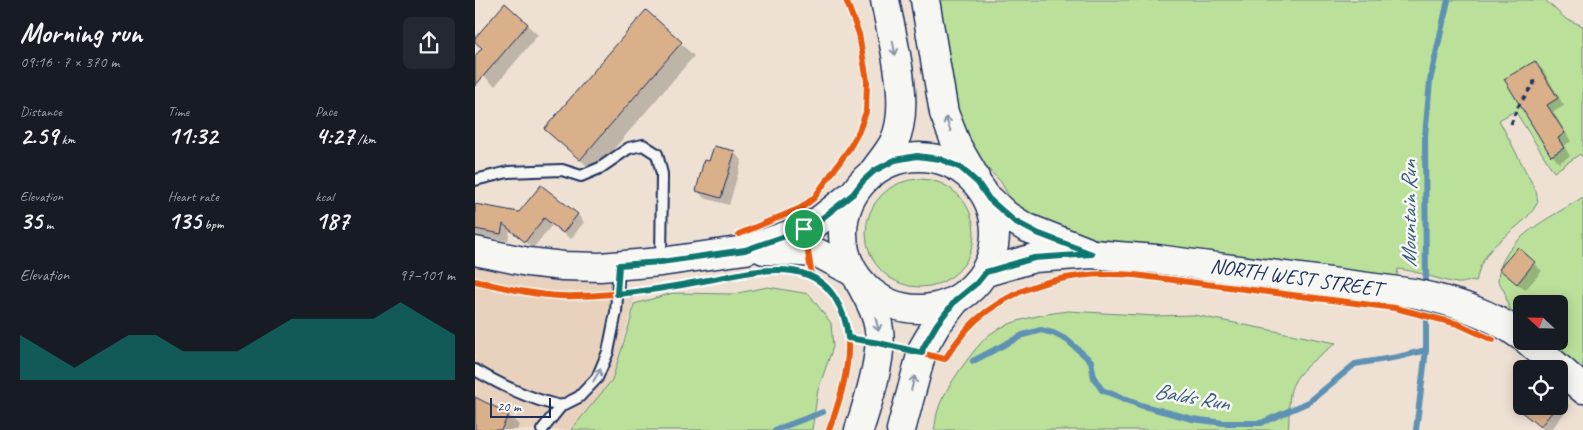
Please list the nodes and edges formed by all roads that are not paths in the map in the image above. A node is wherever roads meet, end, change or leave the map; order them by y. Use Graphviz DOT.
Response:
graph roads {
  1 [pos="885,0"];
  2 [pos="925,0"];
  3 [pos="874,171"];
  4 [pos="475,180"];
  5 [pos="983,191"];
  6 [pos="853,194"];
  7 [pos="745,250"];
  8 [pos="475,251"];
  9 [pos="1092,254"];
  10 [pos="661,262"];
  11 [pos="619,265"];
  12 [pos="986,272"];
  13 [pos="856,276"];
  14 [pos="955,301"];
  15 [pos="1513,331"];
  16 [pos="1538,350"];
  17 [pos="475,370"];
  18 [pos="1583,389"];
  19 [pos="561,406"];
  20 [pos="542,430"];
  21 [pos="859,430"];
  22 [pos="901,430"];
  1 -- 3 [label="street, one-way"];
  5 -- 2 [label="street, one-way"];
  3 -- 5 [label="street"];
  3 -- 6 [label="street"];
  4 -- 10 [label="lane"];
  5 -- 9 [label="street, NORTH WEST STREET"];
  5 -- 12 [label="street"];
  6 -- 7 [label="street"];
  6 -- 13 [label="street"];
  7 -- 10 [label="street"];
  7 -- 13 [label="street"];
  8 -- 11 [label="street"];
  9 -- 12 [label="street, NORTH WEST STREET"];
  9 -- 15 [label="street, NORTH WEST STREET"];
  10 -- 11 [label="street"];
  19 -- 11 [label="lane, one-way"];
  12 -- 14 [label="street"];
  13 -- 14 [label="street"];
  13 -- 21 [label="street, one-way"];
  22 -- 14 [label="street, one-way"];
  16 -- 18 [label="street"];
  17 -- 19 [label="lane"];
  19 -- 20 [label="lane"];
}
